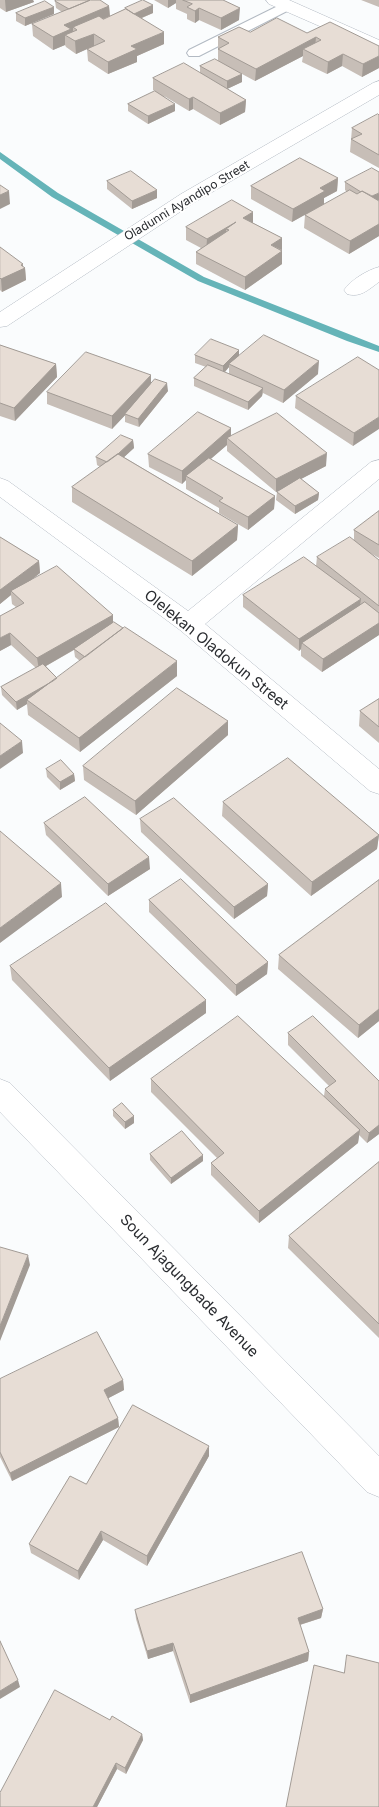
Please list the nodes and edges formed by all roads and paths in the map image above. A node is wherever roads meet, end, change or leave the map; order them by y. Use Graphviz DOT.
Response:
graph roads {
  1 [pos="281,3"];
  2 [pos="379,47"];
  3 [pos="194,53"];
  4 [pos="379,87"];
  5 [pos="379,272"];
  6 [pos="354,290"];
  7 [pos="0,321"];
  8 [pos="379,467"];
  9 [pos="0,486"];
  10 [pos="189,624"];
  11 [pos="379,784"];
  12 [pos="0,1092"];
  13 [pos="379,1480"];
  1 -- 2 [label="street"];
  1 -- 3 [label="lane"];
  4 -- 7 [label="street, Oladunni Ayandipo Street"];
  5 -- 6 [label="street"];
  8 -- 10 [label="street"];
  9 -- 10 [label="street, Olelekan Oladokun Street"];
  10 -- 11 [label="street, Olelekan Oladokun Street"];
  12 -- 13 [label="street, Soun Ajagungbade Avenue"];
}
